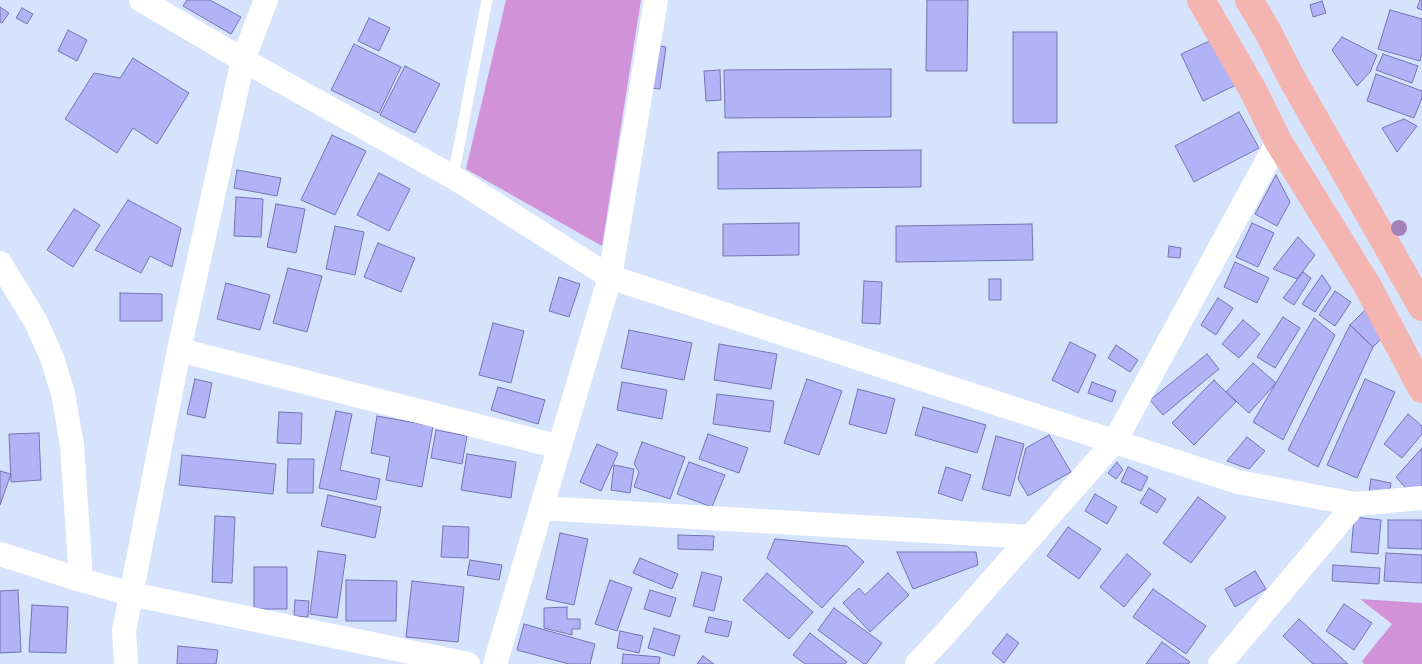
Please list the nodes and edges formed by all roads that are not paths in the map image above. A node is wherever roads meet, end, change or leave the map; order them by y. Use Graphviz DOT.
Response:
graph roads {
  1 [pos="141,0"];
  2 [pos="266,0"];
  3 [pos="487,0"];
  4 [pos="656,0"];
  5 [pos="1200,0"];
  6 [pos="1250,0"];
  7 [pos="243,60"];
  8 [pos="1278,142"];
  9 [pos="453,177"];
  10 [pos="0,264"];
  11 [pos="610,277"];
  12 [pos="1422,307"];
  13 [pos="179,350"];
  14 [pos="1422,389"];
  15 [pos="1115,441"];
  16 [pos="560,447"];
  17 [pos="1422,498"];
  18 [pos="1355,504"];
  19 [pos="542,508"];
  20 [pos="1031,537"];
  21 [pos="0,554"];
  22 [pos="81,580"];
  23 [pos="131,594"];
  24 [pos="126,664"];
  25 [pos="468,664"];
  26 [pos="495,664"];
  27 [pos="917,664"];
  28 [pos="1220,664"];
  1 -- 7 [label="street"];
  2 -- 7 [label="street"];
  3 -- 9 [label="lane"];
  4 -- 11 [label="street"];
  5 -- 8 [label="highway"];
  6 -- 12 [label="highway"];
  7 -- 9 [label="street"];
  7 -- 13 [label="street"];
  8 -- 14 [label="highway"];
  8 -- 15 [label="street"];
  9 -- 11 [label="street"];
  10 -- 22 [label="street"];
  11 -- 15 [label="street"];
  11 -- 16 [label="street"];
  13 -- 16 [label="street"];
  13 -- 23 [label="street"];
  15 -- 18 [label="street"];
  15 -- 20 [label="street"];
  16 -- 19 [label="street"];
  17 -- 18 [label="street"];
  18 -- 28 [label="street"];
  19 -- 20 [label="street"];
  19 -- 26 [label="street"];
  20 -- 27 [label="street"];
  21 -- 22 [label="street"];
  22 -- 23 [label="street"];
  23 -- 24 [label="street"];
  23 -- 25 [label="street"];
}
